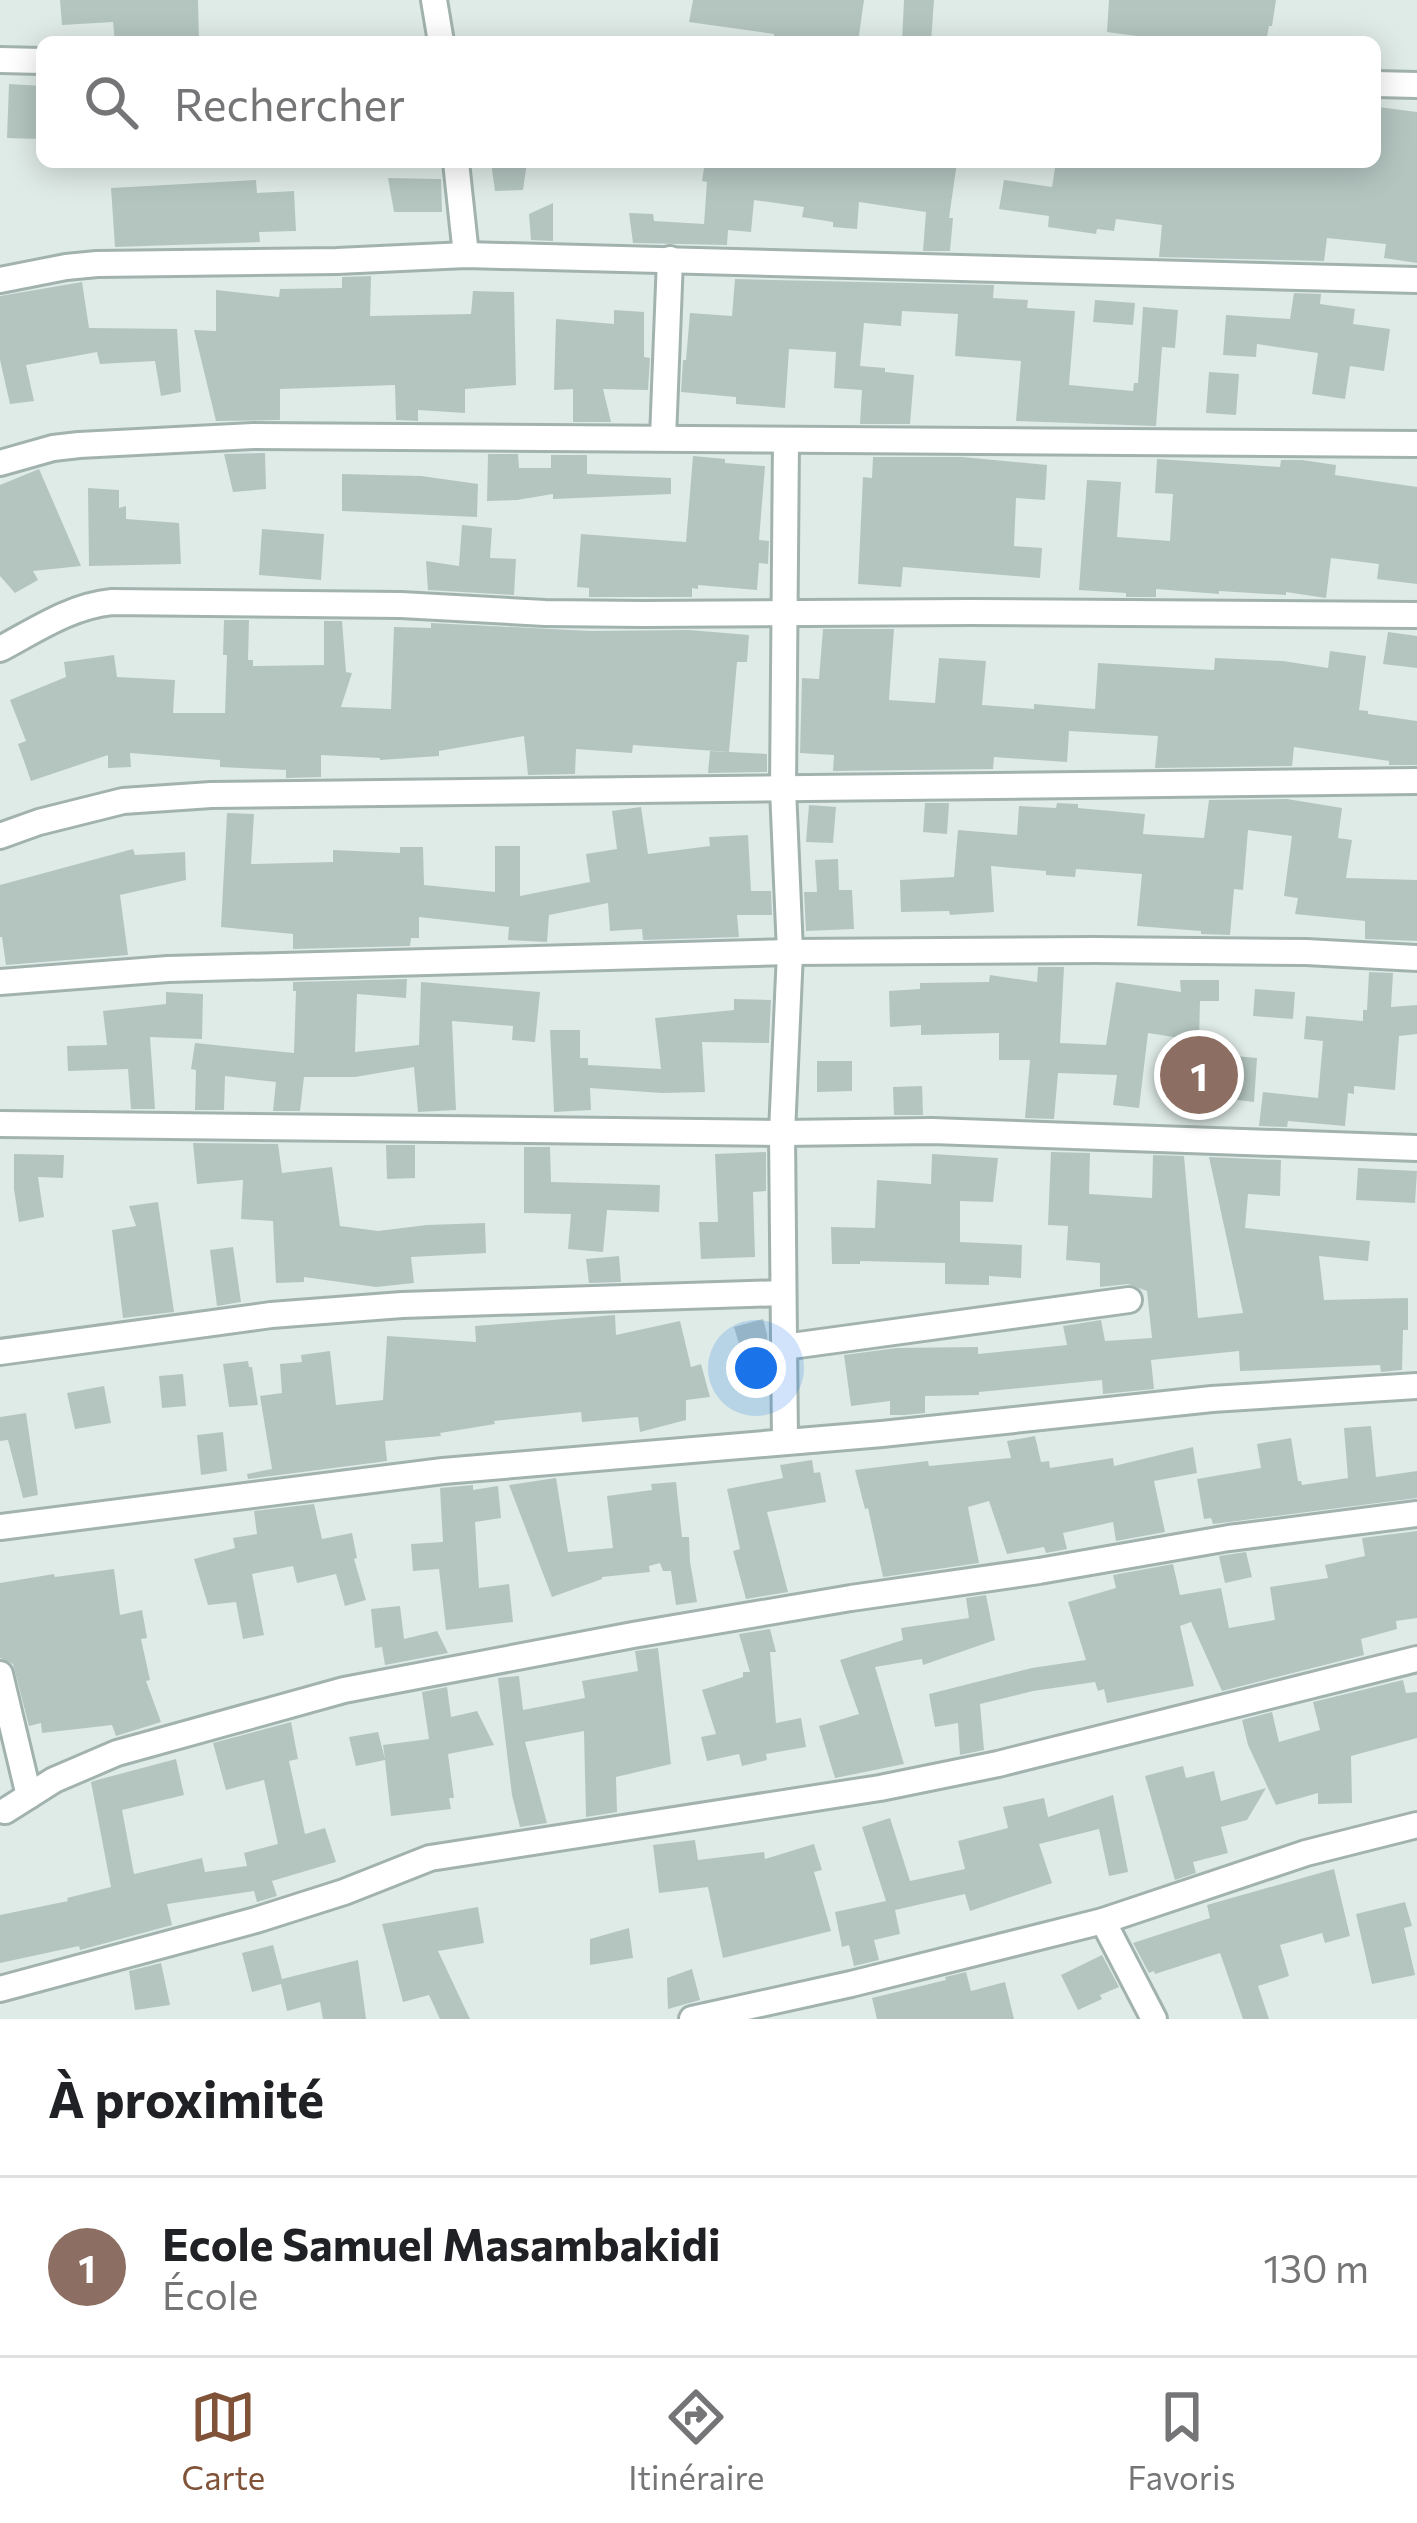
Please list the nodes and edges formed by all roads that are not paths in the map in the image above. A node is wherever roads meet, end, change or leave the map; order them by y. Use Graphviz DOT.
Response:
graph roads {
  1 [pos="434,0"];
  2 [pos="440,36"];
  3 [pos="0,60"];
  4 [pos="36,61"];
  5 [pos="1381,84"];
  6 [pos="1417,85"];
  7 [pos="457,168"];
  8 [pos="466,255"];
  9 [pos="670,259"];
  10 [pos="0,280"];
  11 [pos="1417,280"];
  12 [pos="663,438"];
  13 [pos="786,440"];
  14 [pos="1417,444"];
  15 [pos="0,463"];
  16 [pos="784,613"];
  17 [pos="1417,615"];
  18 [pos="0,649"];
  19 [pos="1417,781"];
  20 [pos="783,789"];
  21 [pos="0,836"];
  22 [pos="790,952"];
  23 [pos="1417,958"];
  24 [pos="0,982"];
  25 [pos="0,1124"];
  26 [pos="782,1133"];
  27 [pos="1417,1148"];
  28 [pos="783,1293"];
  29 [pos="1129,1300"];
  30 [pos="784,1347"];
  31 [pos="0,1352"];
  32 [pos="1417,1386"];
  33 [pos="785,1442"];
  34 [pos="1417,1514"];
  35 [pos="0,1527"];
  36 [pos="1417,1659"];
  37 [pos="0,1674"];
  38 [pos="29,1796"];
  39 [pos="5,1811"];
  40 [pos="1417,1825"];
  41 [pos="1103,1921"];
  42 [pos="0,1989"];
  43 [pos="692,2019"];
  44 [pos="1154,2019"];
  1 -- 2 [label="street"];
  3 -- 4 [label="street"];
  5 -- 6 [label="street"];
  7 -- 8 [label="street"];
  8 -- 9 [label="street"];
  8 -- 10 [label="street"];
  9 -- 11 [label="street"];
  9 -- 12 [label="street"];
  12 -- 13 [label="street"];
  12 -- 15 [label="street"];
  13 -- 14 [label="street"];
  13 -- 16 [label="street"];
  16 -- 17 [label="street"];
  16 -- 18 [label="street"];
  16 -- 20 [label="street"];
  19 -- 20 [label="street"];
  20 -- 21 [label="street"];
  20 -- 22 [label="street"];
  22 -- 23 [label="street"];
  22 -- 24 [label="street"];
  22 -- 26 [label="street"];
  25 -- 26 [label="street"];
  26 -- 27 [label="street"];
  26 -- 28 [label="street"];
  28 -- 30 [label="street"];
  28 -- 31 [label="street"];
  29 -- 30 [label="street"];
  30 -- 33 [label="street"];
  32 -- 33 [label="street"];
  33 -- 35 [label="street"];
  34 -- 38 [label="street"];
  36 -- 42 [label="street"];
  37 -- 38 [label="street"];
  38 -- 39 [label="street"];
  40 -- 41 [label="street"];
  41 -- 43 [label="street"];
  41 -- 44 [label="street"];
}
